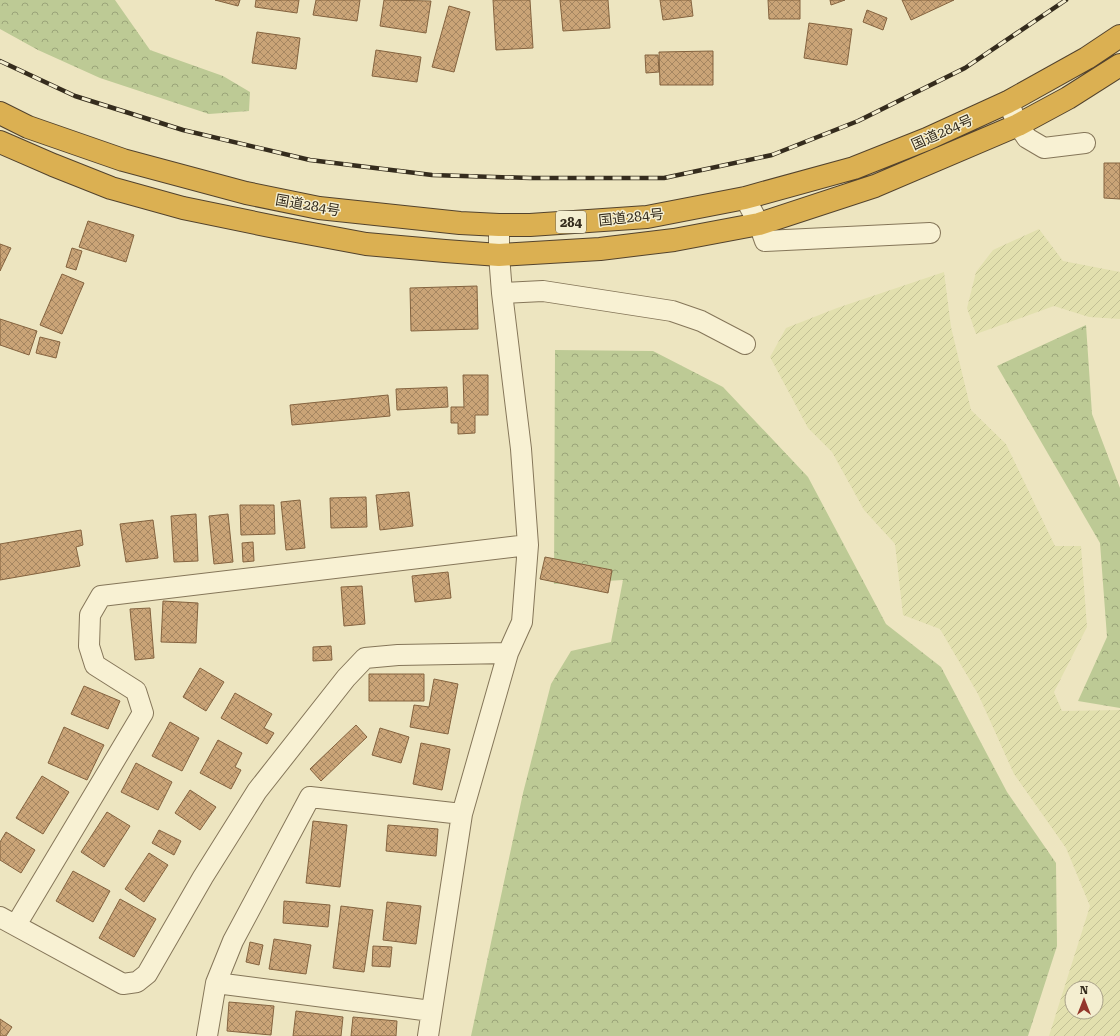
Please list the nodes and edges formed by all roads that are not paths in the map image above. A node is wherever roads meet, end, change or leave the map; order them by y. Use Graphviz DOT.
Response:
graph roads {
  1 [pos="1120,36"];
  2 [pos="1120,65"];
  3 [pos="1008,102"];
  4 [pos="0,113"];
  5 [pos="1018,125"];
  6 [pos="0,142"];
  7 [pos="1085,143"];
  8 [pos="745,198"];
  9 [pos="759,224"];
  10 [pos="499,225"];
  11 [pos="930,233"];
  12 [pos="499,255"];
  13 [pos="502,292"];
  14 [pos="745,344"];
  15 [pos="528,545"];
  16 [pos="508,653"];
  17 [pos="462,814"];
  18 [pos="8,921"];
  19 [pos="216,983"];
  20 [pos="431,1011"];
  21 [pos="207,1036"];
  22 [pos="428,1036"];
  1 -- 3 [label="highway, 国道284号 / 284"];
  2 -- 5 [label="highway, 国道284号 / 284"];
  3 -- 5 [label="street"];
  3 -- 8 [label="highway, 国道284号 / 284"];
  4 -- 10 [label="highway, 国道284号 / 284"];
  5 -- 7 [label="street"];
  5 -- 9 [label="highway, 国道284号 / 284"];
  6 -- 12 [label="highway, 国道284号 / 284"];
  8 -- 9 [label="street"];
  8 -- 10 [label="highway, 国道284号 / 284"];
  9 -- 11 [label="street"];
  9 -- 12 [label="highway, 国道284号 / 284"];
  10 -- 12 [label="street"];
  12 -- 13 [label="street"];
  13 -- 14 [label="street"];
  13 -- 15 [label="street"];
  15 -- 16 [label="street"];
  15 -- 18 [label="street"];
  16 -- 17 [label="street"];
  16 -- 18 [label="street"];
  17 -- 19 [label="street"];
  17 -- 20 [label="street"];
  19 -- 20 [label="street"];
  19 -- 21 [label="street"];
  20 -- 22 [label="street"];
}
